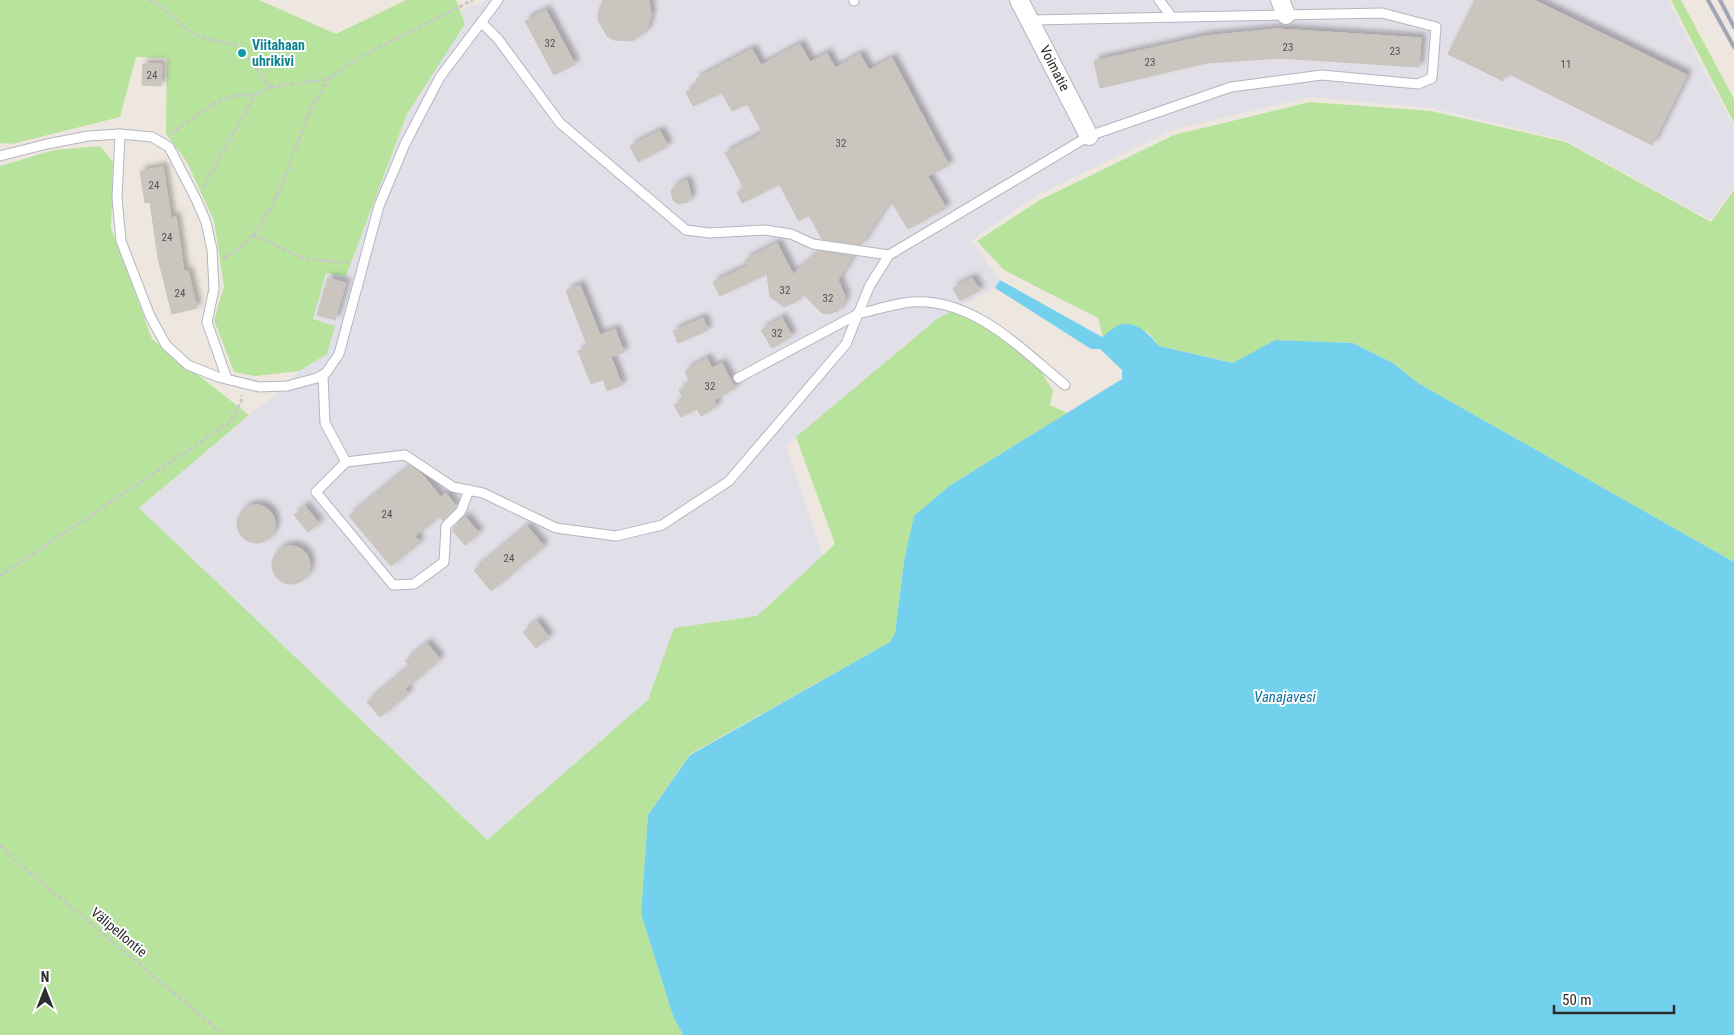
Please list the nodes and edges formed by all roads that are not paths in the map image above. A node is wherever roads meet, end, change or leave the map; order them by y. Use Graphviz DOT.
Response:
graph roads {
  1 [pos="498,0"];
  2 [pos="1019,0"];
  3 [pos="1159,0"];
  4 [pos="1283,8"];
  5 [pos="1172,17"];
  6 [pos="1031,20"];
  7 [pos="482,23"];
  8 [pos="120,134"];
  9 [pos="1089,136"];
  10 [pos="0,156"];
  11 [pos="889,255"];
  12 [pos="858,314"];
  13 [pos="323,375"];
  14 [pos="738,378"];
  15 [pos="227,379"];
  16 [pos="1066,385"];
  17 [pos="346,462"];
  18 [pos="469,490"];
  1 -- 7 [label="lane"];
  2 -- 6 [label="street, Voimatie"];
  3 -- 5 [label="lane"];
  4 -- 5 [label="lane"];
  4 -- 9 [label="lane"];
  5 -- 6 [label="lane"];
  6 -- 9 [label="street, Voimatie"];
  7 -- 11 [label="lane"];
  7 -- 13 [label="lane"];
  8 -- 10 [label="lane"];
  8 -- 15 [label="lane"];
  8 -- 15 [label="lane"];
  9 -- 11 [label="lane"];
  11 -- 12 [label="lane"];
  12 -- 14 [label="lane"];
  12 -- 16 [label="lane"];
  12 -- 18 [label="lane"];
  13 -- 15 [label="lane"];
  13 -- 17 [label="lane"];
  17 -- 18 [label="lane"];
  17 -- 18 [label="lane"];
}
